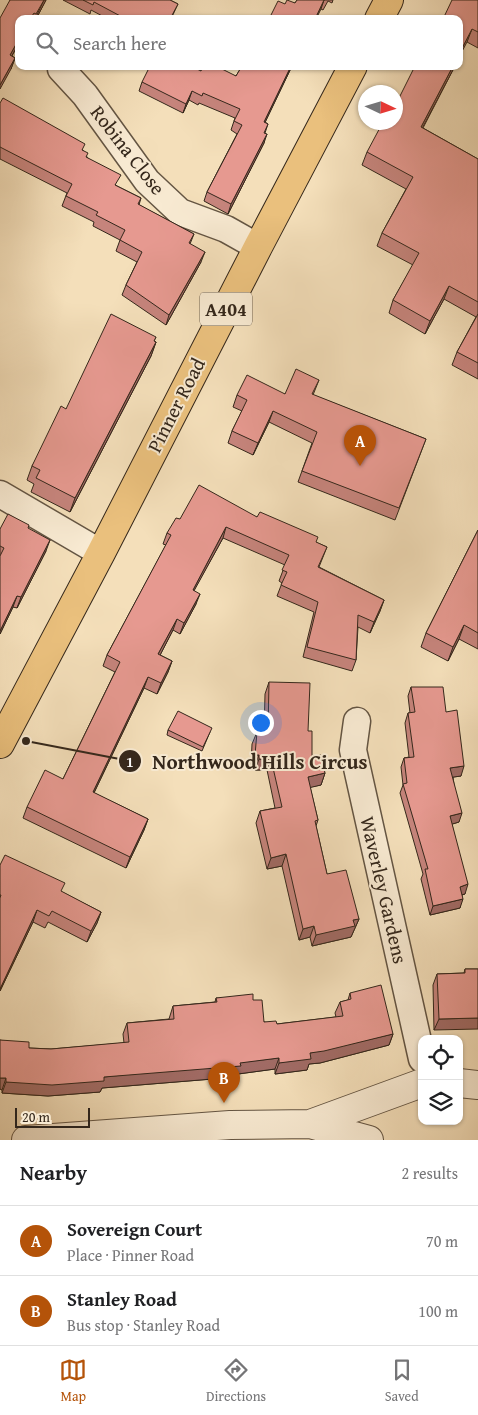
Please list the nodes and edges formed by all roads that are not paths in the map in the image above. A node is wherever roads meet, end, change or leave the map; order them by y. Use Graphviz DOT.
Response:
graph roads {
  1 [pos="388,0"];
  2 [pos="381,15"];
  3 [pos="62,70"];
  4 [pos="352,70"];
  5 [pos="258,246"];
  6 [pos="0,494"];
  7 [pos="100,553"];
  8 [pos="357,721"];
  9 [pos="0,744"];
  10 [pos="418,1041"];
  11 [pos="463,1084"];
  12 [pos="418,1085"];
  13 [pos="478,1085"];
  14 [pos="310,1124"];
  15 [pos="232,1132"];
  16 [pos="26,1140"];
  17 [pos="370,1140"];
  1 -- 2 [label="main road"];
  3 -- 5 [label="street, Robina Close"];
  4 -- 5 [label="main road, Pinner Road / A404"];
  5 -- 7 [label="main road, Pinner Road / A404"];
  6 -- 7 [label="street"];
  7 -- 9 [label="main road, Pinner Road / A404"];
  8 -- 10 [label="street, Waverley Gardens"];
  11 -- 13 [label="street"];
  12 -- 14 [label="street"];
  14 -- 15 [label="street"];
  14 -- 17 [label="street"];
  15 -- 16 [label="street"];
}
